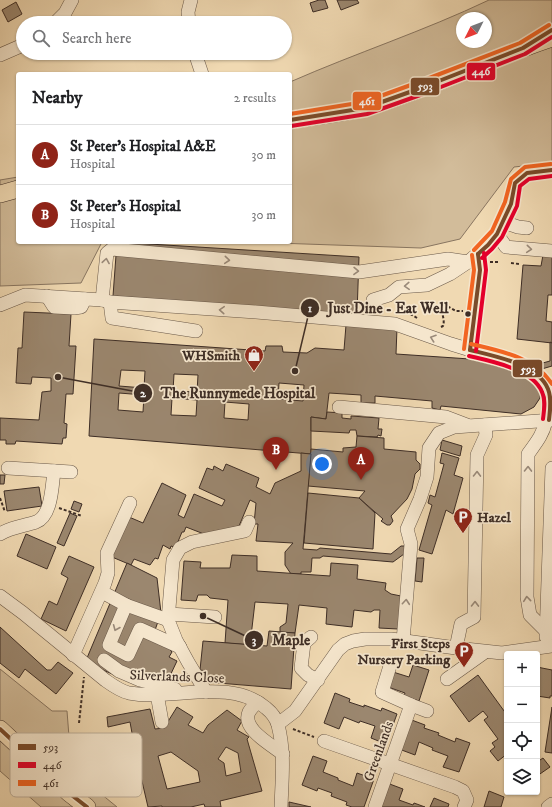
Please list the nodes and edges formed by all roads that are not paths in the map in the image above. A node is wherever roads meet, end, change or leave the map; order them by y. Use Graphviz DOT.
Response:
graph roads {
  1 [pos="72,0"];
  2 [pos="191,0"];
  3 [pos="62,16"];
  4 [pos="188,16"];
  5 [pos="552,30"];
  6 [pos="552,38"];
  7 [pos="16,48"];
  8 [pos="523,48"];
  9 [pos="0,54"];
  10 [pos="197,60"];
  11 [pos="201,72"];
  12 [pos="292,120"];
  13 [pos="552,170"];
  14 [pos="16,190"];
  15 [pos="0,194"];
  16 [pos="503,222"];
  17 [pos="527,228"];
  18 [pos="497,234"];
  19 [pos="552,252"];
  20 [pos="473,258"];
  21 [pos="400,266"];
  22 [pos="439,274"];
  23 [pos="426,285"];
  24 [pos="373,300"];
  25 [pos="106,301"];
  26 [pos="0,304"];
  27 [pos="196,331"];
  28 [pos="470,350"];
  29 [pos="339,406"];
  30 [pos="549,420"];
  31 [pos="485,425"];
  32 [pos="469,426"];
  33 [pos="8,468"];
  34 [pos="552,468"];
  35 [pos="54,471"];
  36 [pos="71,472"];
  37 [pos="130,503"];
  38 [pos="248,522"];
  39 [pos="0,534"];
  40 [pos="102,592"];
  41 [pos="0,596"];
  42 [pos="126,605"];
  43 [pos="169,617"];
  44 [pos="215,617"];
  45 [pos="546,631"];
  46 [pos="311,637"];
  47 [pos="403,641"];
  48 [pos="549,646"];
  49 [pos="180,648"];
  50 [pos="456,648"];
  51 [pos="485,652"];
  52 [pos="73,655"];
  53 [pos="104,660"];
  54 [pos="390,666"];
  55 [pos="447,679"];
  56 [pos="318,680"];
  57 [pos="184,692"];
  58 [pos="206,692"];
  59 [pos="157,694"];
  60 [pos="257,702"];
  61 [pos="411,706"];
  62 [pos="427,711"];
  63 [pos="162,722"];
  64 [pos="278,724"];
  65 [pos="0,728"];
  66 [pos="10,737"];
  67 [pos="324,741"];
  68 [pos="283,754"];
  69 [pos="390,764"];
  70 [pos="74,797"];
  71 [pos="552,804"];
  72 [pos="87,807"];
  73 [pos="281,807"];
  74 [pos="375,807"];
  75 [pos="464,807"];
  76 [pos="548,807"];
  1 -- 3 [label="street"];
  2 -- 4 [label="street"];
  5 -- 8 [label="main road"];
  6 -- 8 [label="main road"];
  7 -- 9 [label="street"];
  8 -- 12 [label="main road"];
  10 -- 11 [label="street"];
  13 -- 16 [label="street"];
  14 -- 15 [label="main road"];
  16 -- 17 [label="street"];
  16 -- 18 [label="street"];
  18 -- 19 [label="street, one-way"];
  18 -- 20 [label="street"];
  20 -- 21 [label="street"];
  20 -- 22 [label="street"];
  20 -- 23 [label="street"];
  20 -- 28 [label="street"];
  21 -- 22 [label="street"];
  25 -- 21 [label="street, one-way"];
  22 -- 23 [label="street"];
  23 -- 24 [label="street, one-way"];
  25 -- 26 [label="street"];
  25 -- 27 [label="street"];
  28 -- 25 [label="street, one-way"];
  28 -- 30 [label="street"];
  29 -- 32 [label="street"];
  30 -- 31 [label="street"];
  45 -- 30 [label="street, one-way"];
  31 -- 32 [label="street"];
  50 -- 31 [label="street, one-way"];
  47 -- 32 [label="street, one-way"];
  33 -- 35 [label="street"];
  34 -- 45 [label="street"];
  35 -- 36 [label="street"];
  35 -- 39 [label="street"];
  37 -- 40 [label="street"];
  38 -- 43 [label="street"];
  40 -- 42 [label="street"];
  40 -- 52 [label="street"];
  41 -- 52 [label="street, Silverlands Close"];
  42 -- 43 [label="street"];
  42 -- 49 [label="street, one-way"];
  43 -- 44 [label="street"];
  43 -- 49 [label="street"];
  45 -- 48 [label="street"];
  46 -- 56 [label="street"];
  47 -- 50 [label="street"];
  47 -- 56 [label="street"];
  48 -- 51 [label="street"];
  49 -- 58 [label="street"];
  50 -- 51 [label="street"];
  51 -- 55 [label="street"];
  52 -- 59 [label="street, Silverlands Close"];
  53 -- 57 [label="street"];
  54 -- 61 [label="street"];
  56 -- 64 [label="street"];
  57 -- 58 [label="street, Silverlands Close"];
  57 -- 59 [label="street, Silverlands Close"];
  58 -- 60 [label="street, Silverlands Close"];
  59 -- 63 [label="street"];
  60 -- 64 [label="street, Silverlands Close"];
  60 -- 68 [label="street"];
  61 -- 62 [label="street"];
  61 -- 69 [label="street, Greenlands"];
  64 -- 68 [label="street"];
  65 -- 66 [label="main road"];
  67 -- 69 [label="street"];
  68 -- 73 [label="street"];
  69 -- 74 [label="street, Greenlands"];
  69 -- 75 [label="street"];
  70 -- 72 [label="main road"];
  71 -- 76 [label="street"];
}
